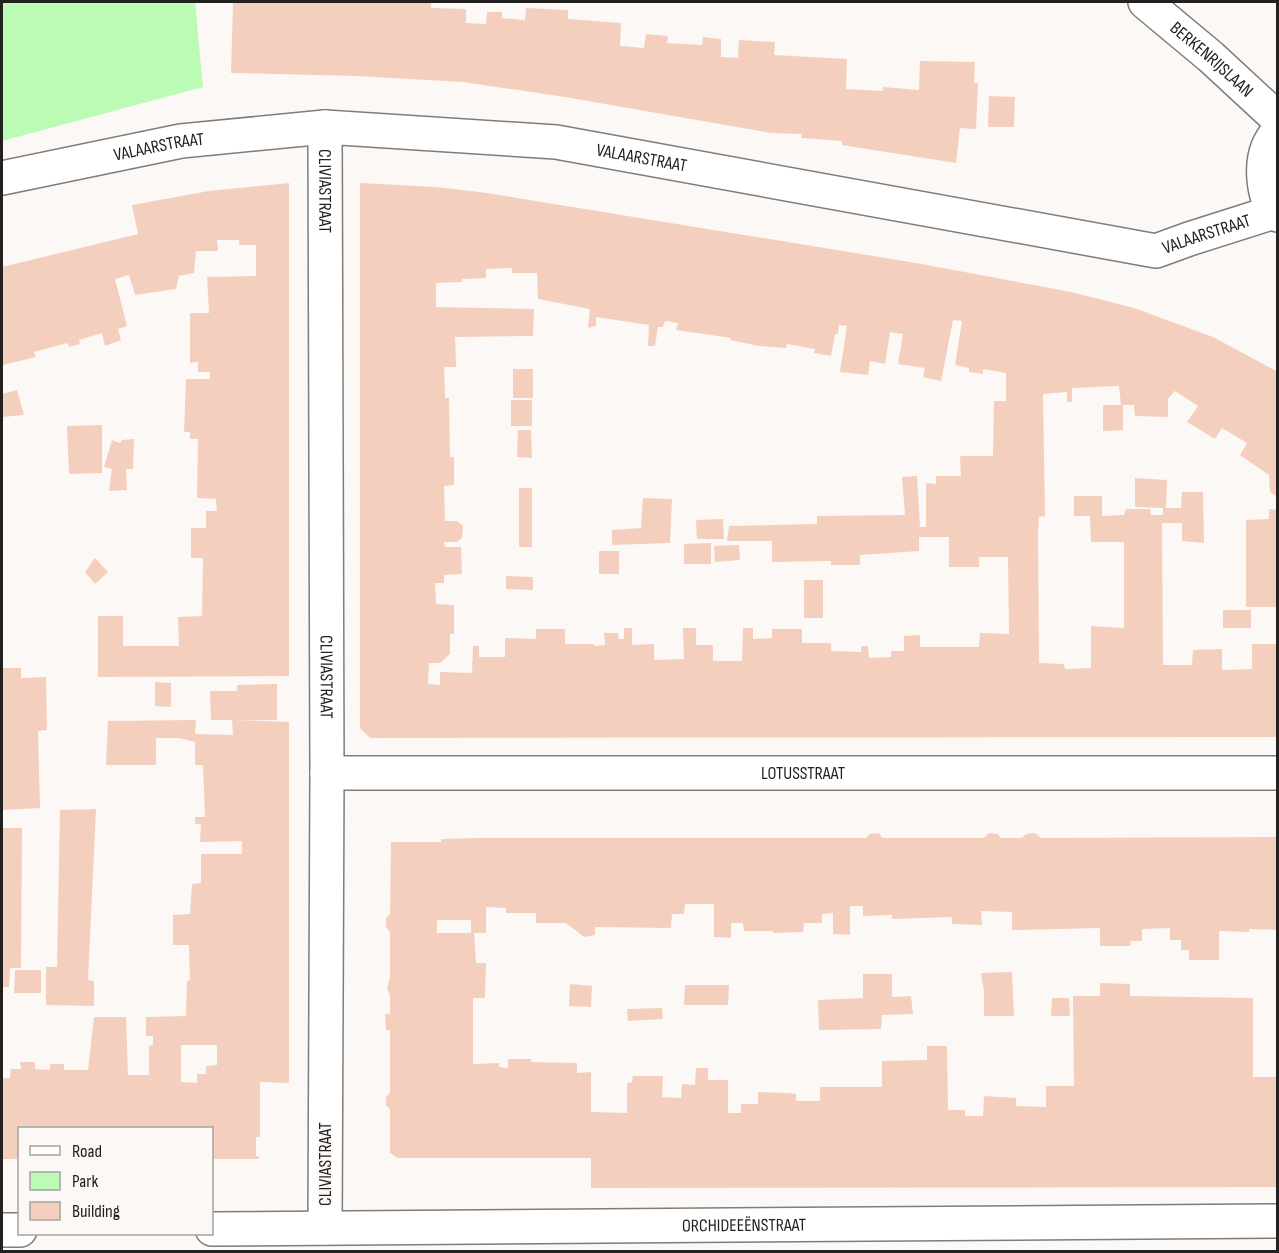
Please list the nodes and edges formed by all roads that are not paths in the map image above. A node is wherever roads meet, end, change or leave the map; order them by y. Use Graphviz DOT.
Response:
graph roads {
  1 [pos="1145,2"];
  2 [pos="1278,119"];
  3 [pos="325,127"];
  4 [pos="1278,131"];
  5 [pos="2,178"];
  6 [pos="1276,214"];
  7 [pos="327,773"];
  8 [pos="1278,773"];
  9 [pos="1278,1221"];
  10 [pos="325,1228"];
  11 [pos="213,1229"];
  12 [pos="2,1230"];
  13 [pos="18,1230"];
  14 [pos="535,1238"];
  1 -- 2 [label="street, BERKENRIJSLAAN"];
  3 -- 5 [label="street, VALAARSTRAAT"];
  3 -- 6 [label="street, VALAARSTRAAT"];
  3 -- 7 [label="street, CLIVIASTRAAT"];
  4 -- 6 [label="street"];
  7 -- 8 [label="street, LOTUSSTRAAT"];
  7 -- 10 [label="street, CLIVIASTRAAT"];
  9 -- 14 [label="street, ORCHIDEEËNSTRAAT"];
  10 -- 11 [label="street, ORCHIDEEËNSTRAAT"];
  10 -- 14 [label="street, ORCHIDEEËNSTRAAT"];
  12 -- 13 [label="street"];
}
